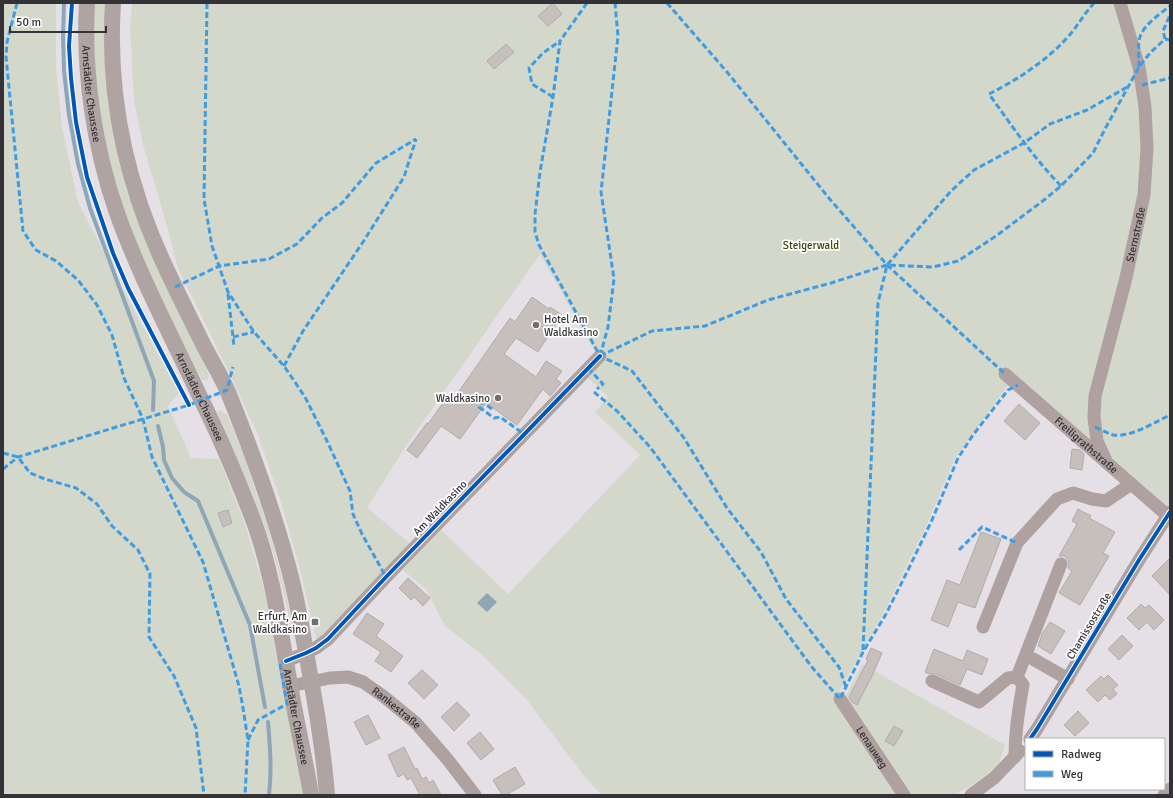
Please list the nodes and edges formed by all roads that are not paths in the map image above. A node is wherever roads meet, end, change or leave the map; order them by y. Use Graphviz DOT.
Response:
graph roads {
  1 [pos="87,3"];
  2 [pos="113,3"];
  3 [pos="1120,3"];
  4 [pos="600,356"];
  5 [pos="1005,374"];
  6 [pos="1107,463"];
  7 [pos="1131,484"];
  8 [pos="1168,519"];
  9 [pos="1061,564"];
  10 [pos="984,627"];
  11 [pos="306,653"];
  12 [pos="1033,659"];
  13 [pos="286,661"];
  14 [pos="1017,677"];
  15 [pos="1068,678"];
  16 [pos="932,681"];
  17 [pos="311,682"];
  18 [pos="290,686"];
  19 [pos="840,699"];
  20 [pos="1031,738"];
  21 [pos="1025,745"];
  22 [pos="1015,757"];
  23 [pos="1170,788"];
  24 [pos="311,795"];
  25 [pos="327,795"];
  26 [pos="475,795"];
  27 [pos="904,795"];
  28 [pos="971,795"];
  29 [pos="1164,795"];
  1 -- 13 [label="main road, Arnstädter Chaussee"];
  2 -- 11 [label="main road, Arnstädter Chaussee"];
  3 -- 6 [label="street, Sternstraße"];
  4 -- 11 [label="street, Am Waldkasino"];
  5 -- 6 [label="street, Freiligrathstraße"];
  6 -- 7 [label="street, Freiligrathstraße"];
  7 -- 8 [label="street, Freiligrathstraße"];
  7 -- 10 [label="street"];
  8 -- 15 [label="street, Chamissostraße"];
  9 -- 14 [label="street"];
  11 -- 13 [label="street, Am Waldkasino"];
  11 -- 17 [label="main road, Arnstädter Chaussee"];
  12 -- 15 [label="street"];
  13 -- 18 [label="main road, Arnstädter Chaussee"];
  14 -- 16 [label="street"];
  14 -- 22 [label="street"];
  15 -- 20 [label="street, Chamissostraße"];
  17 -- 18 [label="street, Rankestraße"];
  17 -- 25 [label="main road, Arnstädter Chaussee"];
  17 -- 26 [label="street, Rankestraße"];
  18 -- 24 [label="main road, Arnstädter Chaussee"];
  19 -- 27 [label="street, Lenauweg"];
  21 -- 22 [label="street"];
  22 -- 28 [label="street"];
  23 -- 29 [label="street"];
}
